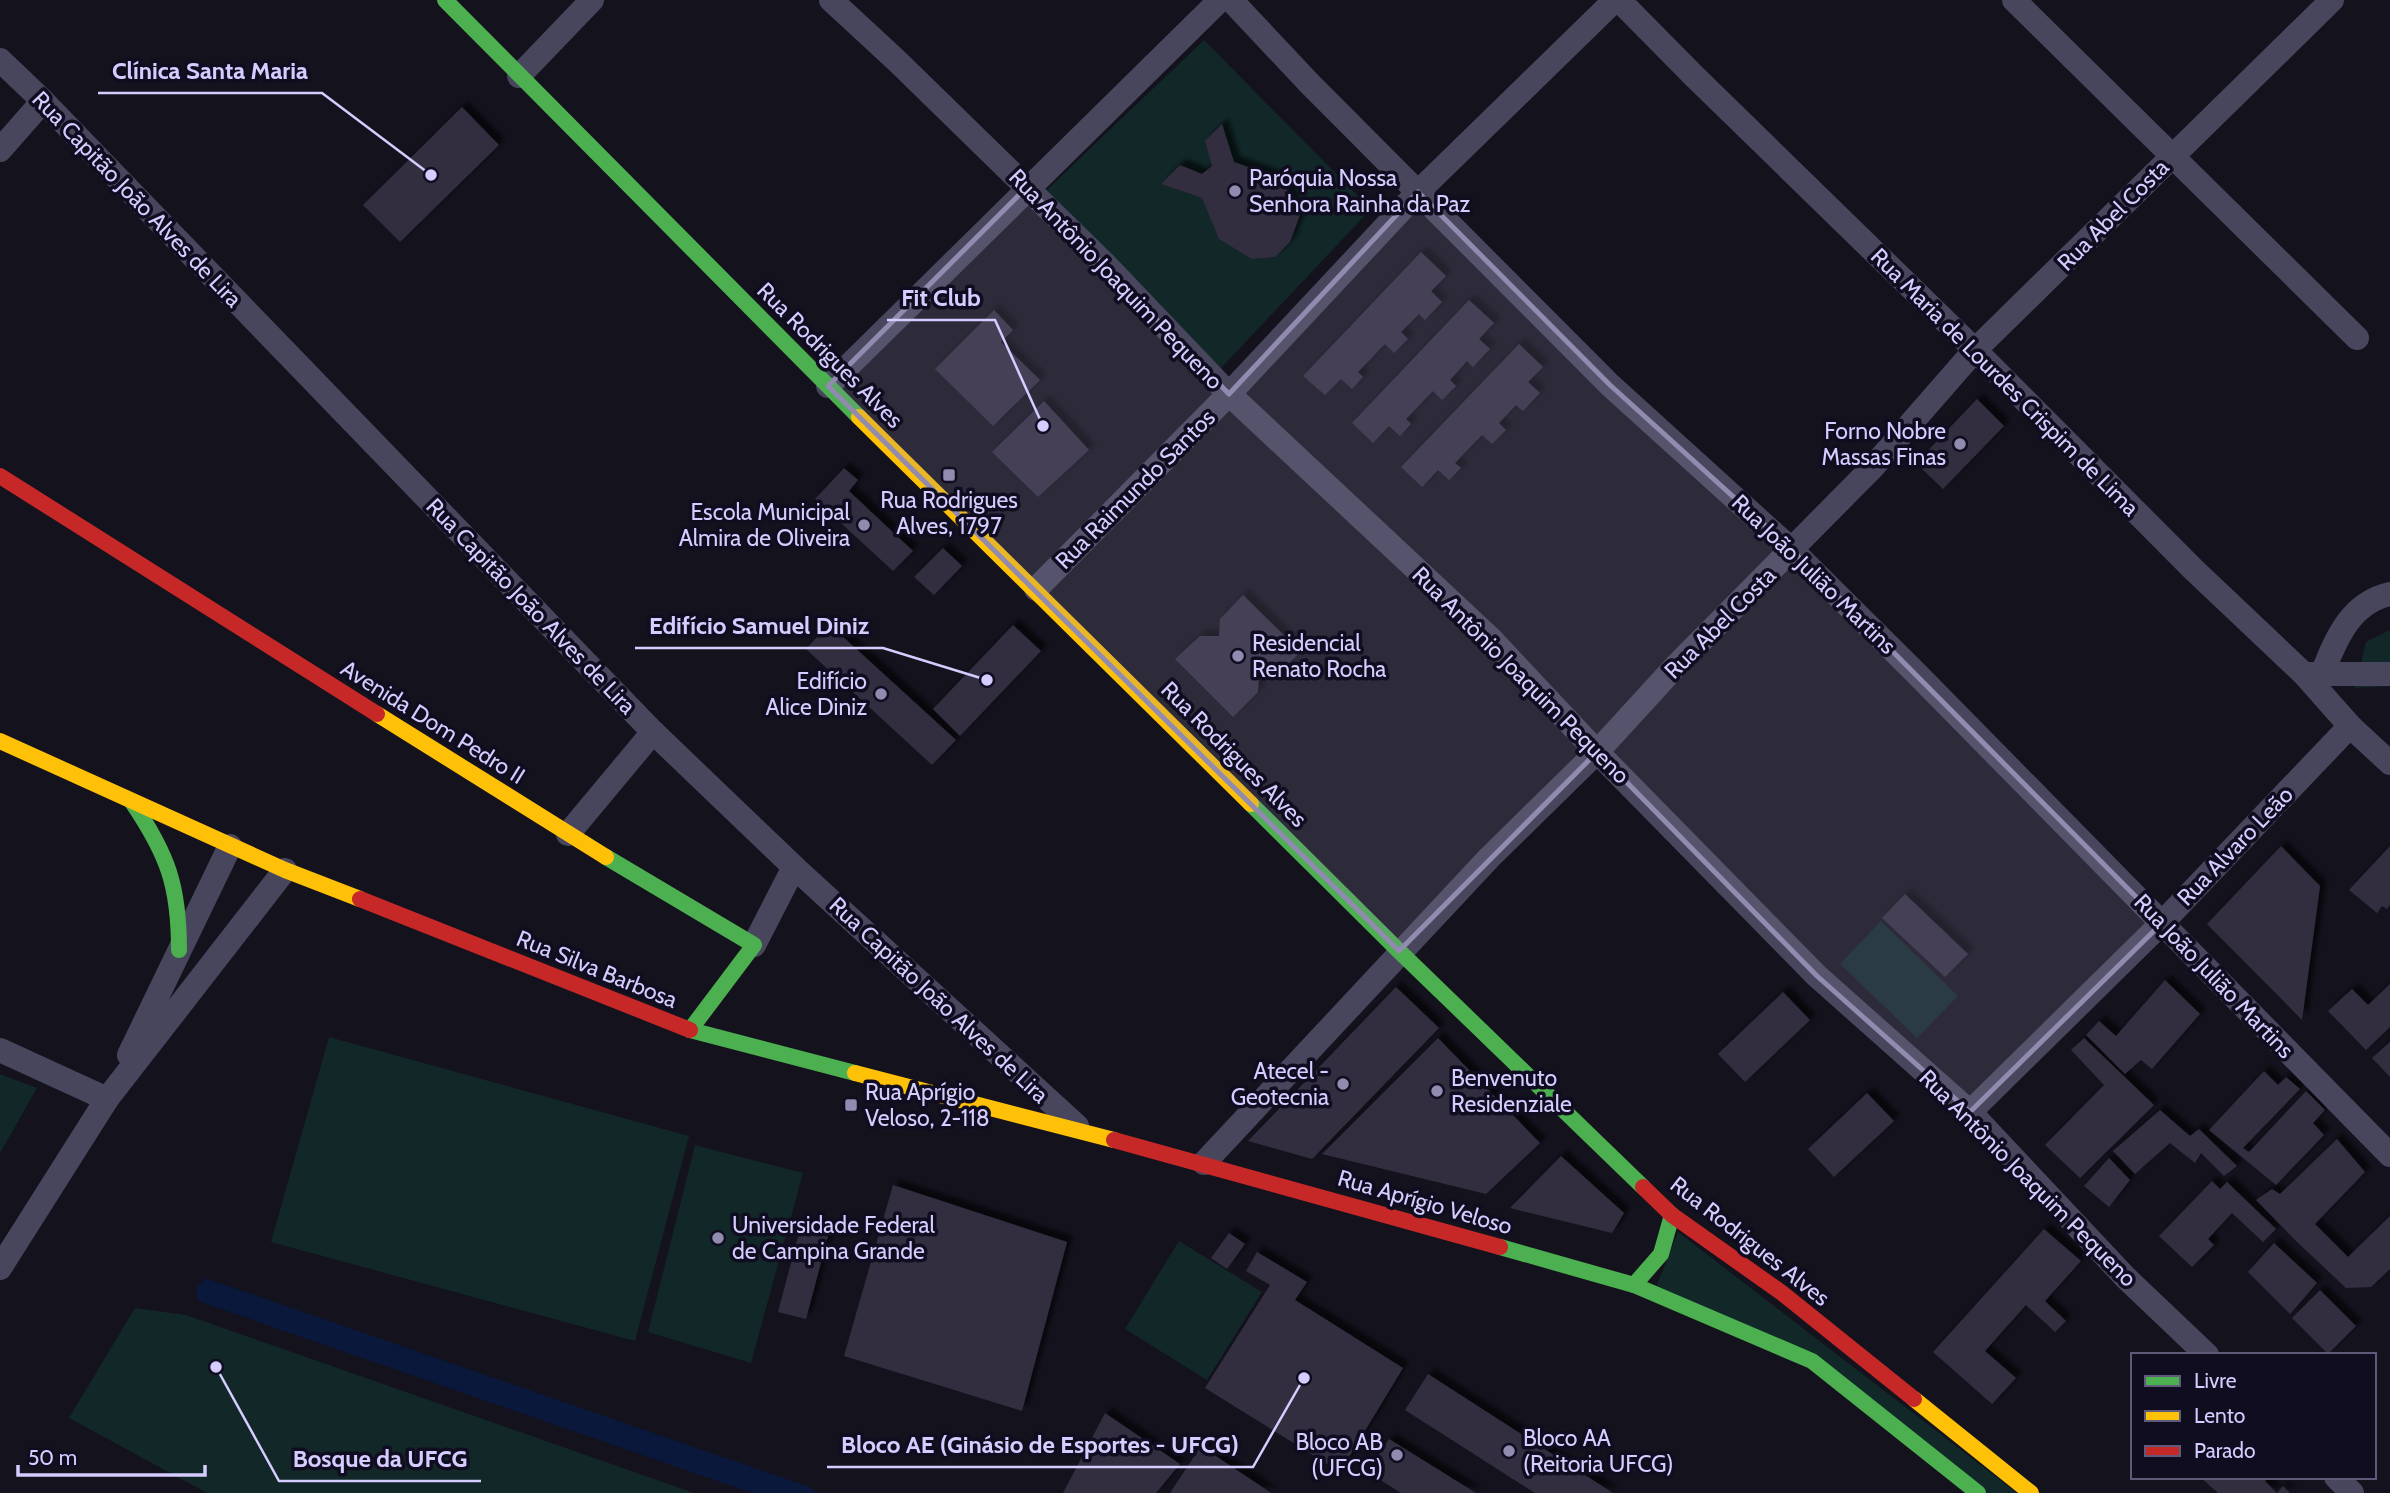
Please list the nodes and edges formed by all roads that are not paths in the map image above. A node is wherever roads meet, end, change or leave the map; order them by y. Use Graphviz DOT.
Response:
graph roads {
  1 [pos="445,0"];
  2 [pos="592,0"];
  3 [pos="831,0"];
  4 [pos="1220,0"];
  5 [pos="1231,0"];
  6 [pos="1617,0"];
  7 [pos="2014,0"];
  8 [pos="2332,0"];
  9 [pos="0,60"];
  10 [pos="519,76"];
  11 [pos="43,101"];
  12 [pos="0,150"];
  13 [pos="2172,156"];
  14 [pos="1027,187"];
  15 [pos="1418,192"];
  16 [pos="2357,338"];
  17 [pos="1975,350"];
  18 [pos="828,386"];
  19 [pos="1229,394"];
  20 [pos="0,476"];
  21 [pos="1792,550"];
  22 [pos="1037,589"];
  23 [pos="2390,594"];
  24 [pos="2313,674"];
  25 [pos="2390,674"];
  26 [pos="2350,726"];
  27 [pos="653,732"];
  28 [pos="0,741"];
  29 [pos="1598,752"];
  30 [pos="2390,763"];
  31 [pos="132,802"];
  32 [pos="568,834"];
  33 [pos="230,846"];
  34 [pos="794,867"];
  35 [pos="285,870"];
  36 [pos="2162,923"];
  37 [pos="754,945"];
  38 [pos="179,950"];
  39 [pos="1399,951"];
  40 [pos="690,1030"];
  41 [pos="0,1050"];
  42 [pos="107,1100"];
  43 [pos="1969,1112"];
  44 [pos="1082,1131"];
  45 [pos="2390,1155"];
  46 [pos="1203,1163"];
  47 [pos="1672,1214"];
  48 [pos="0,1268"];
  49 [pos="1634,1285"];
  50 [pos="2205,1353"];
  51 [pos="2338,1479"];
  52 [pos="1978,1493"];
  53 [pos="2031,1493"];
  54 [pos="2352,1493"];
  1 -- 10 [label="main road, Rua Rodrigues Alves"];
  2 -- 10 [label="street"];
  3 -- 14 [label="street, Rua Antônio Joaquim Pequeno"];
  4 -- 14 [label="street"];
  5 -- 15 [label="street, Rua João Julião Martins"];
  6 -- 15 [label="street, Rua Raimundo Santos"];
  6 -- 17 [label="street, Rua Maria de Lourdes Crispim de Lima"];
  7 -- 13 [label="street"];
  8 -- 13 [label="street, Rua Abel Costa"];
  9 -- 11 [label="street, Rua Capitão João Alves de Lira"];
  10 -- 18 [label="main road, Rua Rodrigues Alves"];
  11 -- 12 [label="street"];
  11 -- 27 [label="street, Rua Capitão João Alves de Lira"];
  13 -- 16 [label="street"];
  13 -- 17 [label="street, Rua Abel Costa"];
  14 -- 18 [label="street"];
  14 -- 19 [label="street, Rua Antônio Joaquim Pequeno"];
  15 -- 19 [label="street, Rua Raimundo Santos"];
  15 -- 21 [label="street, Rua João Julião Martins"];
  17 -- 21 [label="street, Rua Abel Costa"];
  17 -- 24 [label="street, Rua Maria de Lourdes Crispim de Lima"];
  18 -- 22 [label="main road, Rua Rodrigues Alves"];
  19 -- 22 [label="street, Rua Raimundo Santos"];
  19 -- 29 [label="street, Rua Antônio Joaquim Pequeno"];
  20 -- 32 [label="main road, Avenida Dom Pedro II"];
  21 -- 29 [label="street, Rua Abel Costa"];
  21 -- 36 [label="street, Rua João Julião Martins"];
  22 -- 39 [label="main road, Rua Rodrigues Alves"];
  23 -- 24 [label="street"];
  24 -- 25 [label="street"];
  24 -- 26 [label="street, Rua Maria de Lourdes Crispim de Lima"];
  26 -- 30 [label="street, Rua Maria de Lourdes Crispim de Lima"];
  26 -- 36 [label="street, Rua Alvaro Leão"];
  27 -- 32 [label="street"];
  27 -- 34 [label="street, Rua Capitão João Alves de Lira"];
  28 -- 31 [label="main road, Rua Silva Barbosa"];
  29 -- 39 [label="street, Rua Abel Costa"];
  29 -- 43 [label="street, Rua Antônio Joaquim Pequeno"];
  31 -- 33 [label="main road, Rua Silva Barbosa"];
  31 -- 38 [label="main road"];
  32 -- 37 [label="main road, Avenida Dom Pedro II"];
  33 -- 35 [label="main road, Rua Silva Barbosa"];
  33 -- 38 [label="street"];
  34 -- 37 [label="street"];
  34 -- 44 [label="street, Rua Capitão João Alves de Lira"];
  35 -- 40 [label="main road, Rua Silva Barbosa"];
  35 -- 42 [label="street"];
  36 -- 43 [label="street, Rua Alvaro Leão"];
  36 -- 45 [label="street, Rua João Julião Martins"];
  37 -- 40 [label="main road"];
  38 -- 42 [label="street"];
  39 -- 46 [label="street, Rua Abel Costa"];
  39 -- 47 [label="main road, Rua Rodrigues Alves"];
  40 -- 44 [label="main road, Rua Silva Barbosa"];
  41 -- 42 [label="street"];
  42 -- 48 [label="street"];
  43 -- 50 [label="street, Rua Antônio Joaquim Pequeno"];
  44 -- 46 [label="main road, Rua Silva Barbosa"];
  46 -- 49 [label="main road, Rua Aprígio Veloso"];
  47 -- 49 [label="main road"];
  47 -- 53 [label="main road, Rua Rodrigues Alves"];
  49 -- 52 [label="main road"];
  51 -- 54 [label="street"];
}
